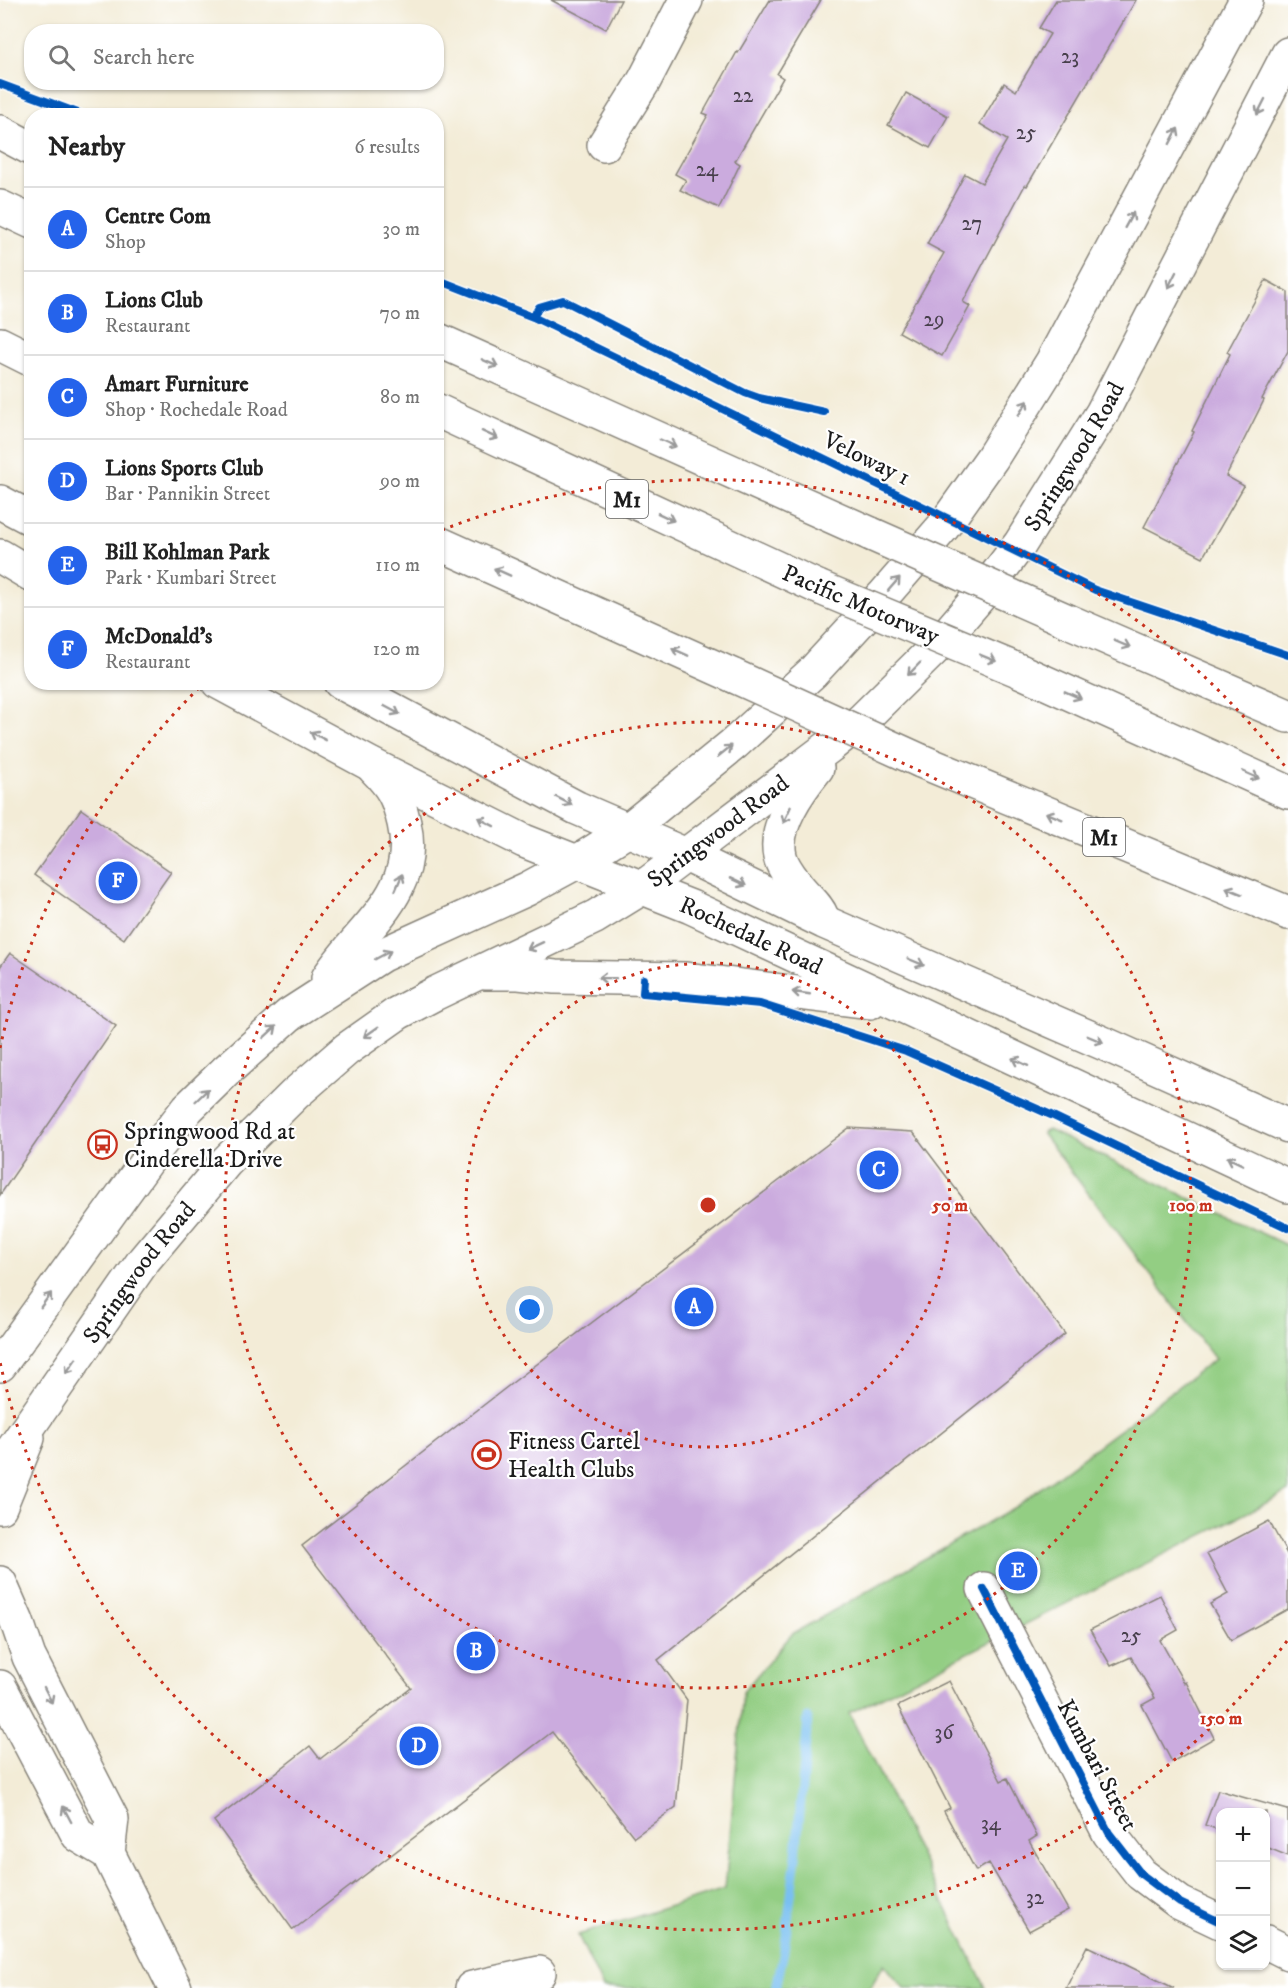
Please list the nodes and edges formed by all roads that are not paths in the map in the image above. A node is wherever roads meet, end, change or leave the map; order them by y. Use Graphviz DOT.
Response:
graph roads {
  1 [pos="686,0"];
  2 [pos="1246,0"];
  3 [pos="1288,54"];
  4 [pos="0,132"];
  5 [pos="24,145"];
  6 [pos="604,145"];
  7 [pos="0,207"];
  8 [pos="24,218"];
  9 [pos="444,343"];
  10 [pos="0,344"];
  11 [pos="24,356"];
  12 [pos="444,414"];
  13 [pos="0,502"];
  14 [pos="24,515"];
  15 [pos="444,546"];
  16 [pos="0,556"];
  17 [pos="24,570"];
  18 [pos="233,690"];
  19 [pos="355,690"];
  20 [pos="1288,716"];
  21 [pos="862,720"];
  22 [pos="370,764"];
  23 [pos="1288,792"];
  24 [pos="628,830"];
  25 [pos="686,855"];
  26 [pos="578,862"];
  27 [pos="642,888"];
  28 [pos="1288,913"];
  29 [pos="824,922"];
  30 [pos="477,973"];
  31 [pos="316,997"];
  32 [pos="901,1007"];
  33 [pos="1288,1126"];
  34 [pos="1288,1186"];
  35 [pos="0,1365"];
  36 [pos="38,1414"];
  37 [pos="0,1468"];
  38 [pos="0,1507"];
  39 [pos="0,1583"];
  40 [pos="984,1589"];
  41 [pos="0,1629"];
  42 [pos="29,1657"];
  43 [pos="0,1687"];
  44 [pos="108,1853"];
  45 [pos="1216,1920"];
  46 [pos="1270,1944"];
  47 [pos="1288,1953"];
  48 [pos="539,1973"];
  49 [pos="176,1988"];
  50 [pos="472,1988"];
  1 -- 6 [label="main road"];
  24 -- 2 [label="main road, one-way"];
  3 -- 21 [label="main road, Springwood Road, one-way"];
  4 -- 5 [label="main road"];
  7 -- 8 [label="main road"];
  9 -- 20 [label="main road, one-way, bridge"];
  10 -- 11 [label="main road"];
  12 -- 23 [label="main road, Pacific Motorway / M1, one-way, bridge"];
  13 -- 14 [label="main road"];
  28 -- 15 [label="main road, M1, one-way, bridge"];
  16 -- 17 [label="main road"];
  22 -- 18 [label="main road, Rochedale Road, one-way"];
  19 -- 24 [label="main road, Rochedale Road, one-way"];
  21 -- 25 [label="main road, Springwood Road"];
  21 -- 29 [label="main road, one-way"];
  26 -- 22 [label="main road, Rochedale Road, one-way"];
  31 -- 22 [label="main road, one-way"];
  24 -- 25 [label="main road, Rochedale Road"];
  24 -- 26 [label="main road"];
  25 -- 27 [label="main road, Springwood Road"];
  25 -- 29 [label="main road, Rochedale Road, one-way"];
  26 -- 27 [label="main road, Rochedale Road"];
  31 -- 26 [label="main road, one-way"];
  27 -- 30 [label="main road, Springwood Road, one-way"];
  27 -- 32 [label="main road, Rochedale Road"];
  29 -- 33 [label="main road, Rochedale Road, one-way"];
  32 -- 30 [label="main road, one-way"];
  30 -- 36 [label="main road, Springwood Road, one-way"];
  35 -- 31 [label="main road, one-way"];
  34 -- 32 [label="main road, Rochedale Road, one-way"];
  36 -- 37 [label="main road, Springwood Road"];
  36 -- 38 [label="main road"];
  39 -- 42 [label="main road"];
  40 -- 45 [label="main road, Kumbari Street"];
  41 -- 42 [label="main road"];
  42 -- 44 [label="main road, one-way"];
  44 -- 43 [label="main road, one-way"];
  44 -- 49 [label="main road"];
  46 -- 47 [label="main road"];
  48 -- 50 [label="main road"];
}
